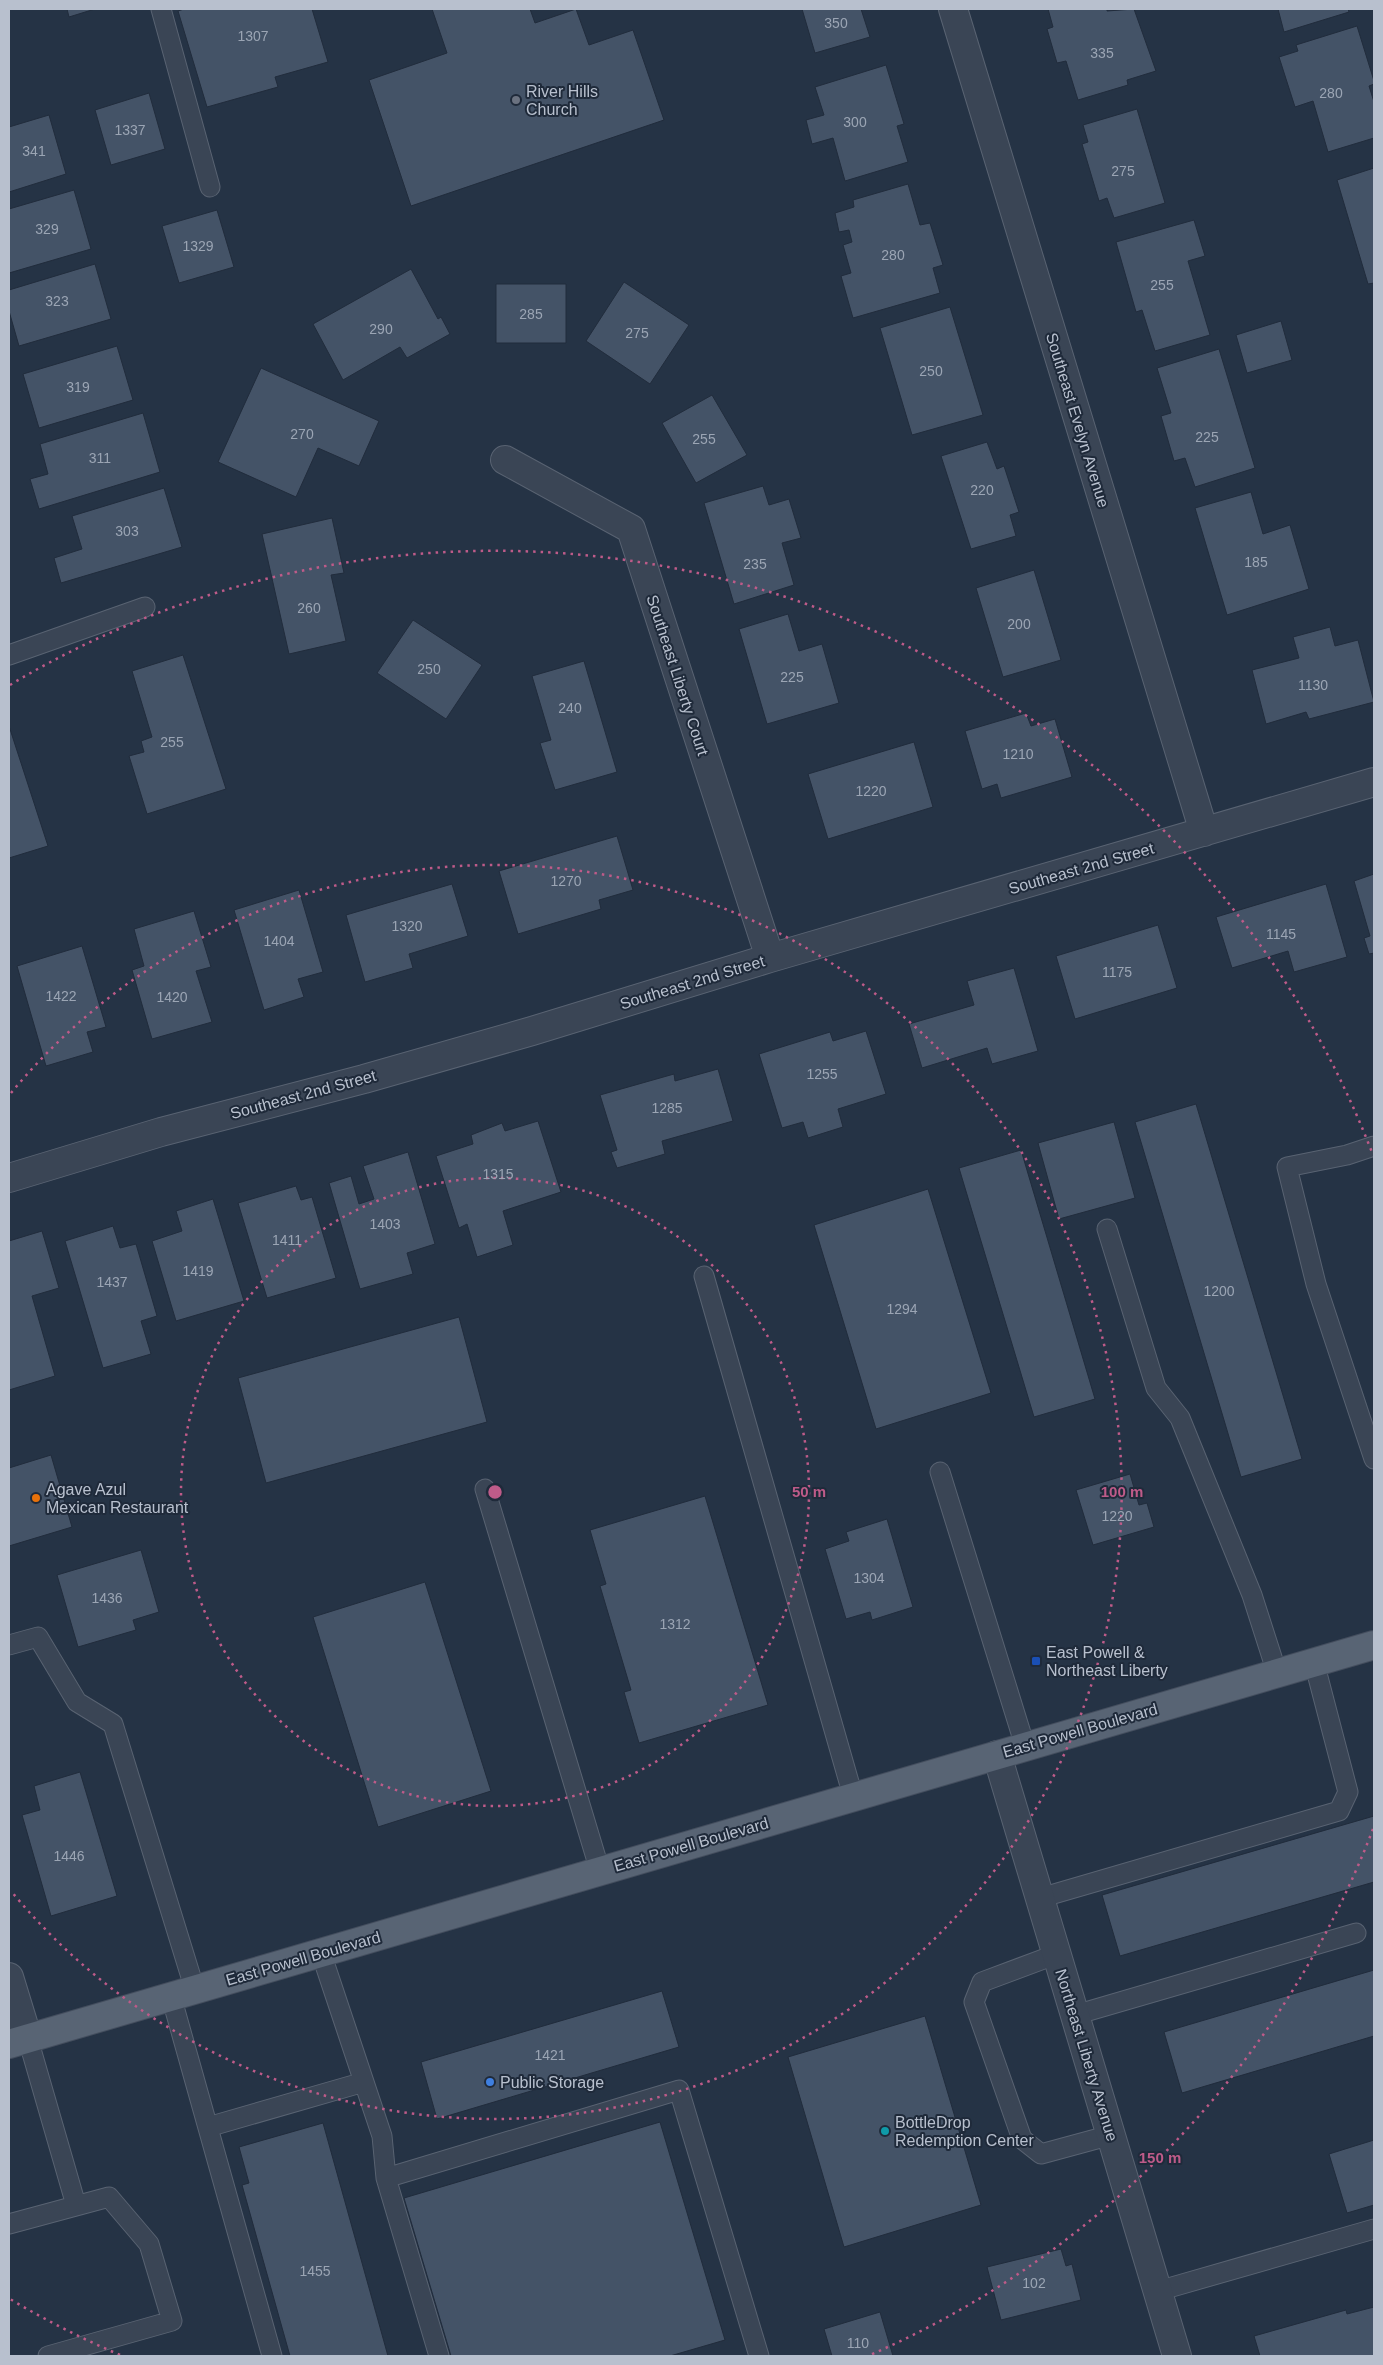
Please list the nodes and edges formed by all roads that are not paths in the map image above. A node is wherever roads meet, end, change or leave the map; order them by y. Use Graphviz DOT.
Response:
graph roads {
  1 [pos="161,9"];
  2 [pos="953,9"];
  3 [pos="210,187"];
  4 [pos="505,460"];
  5 [pos="145,607"];
  6 [pos="9,654"];
  7 [pos="1374,782"];
  8 [pos="1204,832"];
  9 [pos="770,958"];
  10 [pos="1374,1146"];
  11 [pos="9,1178"];
  12 [pos="1107,1229"];
  13 [pos="704,1276"];
  14 [pos="1374,1459"];
  15 [pos="940,1472"];
  16 [pos="485,1489"];
  17 [pos="9,1644"];
  18 [pos="1374,1645"];
  19 [pos="1314,1662"];
  20 [pos="1277,1673"];
  21 [pos="1025,1746"];
  22 [pos="997,1755"];
  23 [pos="853,1796"];
  24 [pos="600,1871"];
  25 [pos="1040,1898"];
  26 [pos="1356,1933"];
  27 [pos="320,1953"];
  28 [pos="1057,1954"];
  29 [pos="9,1977"];
  30 [pos="183,1993"];
  31 [pos="1075,2015"];
  32 [pos="18,2042"];
  33 [pos="364,2082"];
  34 [pos="208,2127"];
  35 [pos="1111,2134"];
  36 [pos="386,2178"];
  37 [pos="76,2205"];
  38 [pos="9,2224"];
  39 [pos="1374,2229"];
  40 [pos="1158,2292"];
  41 [pos="48,2356"];
  42 [pos="272,2356"];
  43 [pos="439,2356"];
  44 [pos="759,2356"];
  45 [pos="1177,2356"];
  1 -- 3 [label="lane"];
  2 -- 8 [label="street, Southeast Evelyn Avenue"];
  4 -- 9 [label="street, Southeast Liberty Court"];
  5 -- 6 [label="lane"];
  7 -- 8 [label="street, Southeast 2nd Street"];
  8 -- 9 [label="street, Southeast 2nd Street"];
  9 -- 11 [label="street, Southeast 2nd Street"];
  10 -- 14 [label="lane"];
  12 -- 20 [label="lane"];
  13 -- 23 [label="lane"];
  15 -- 21 [label="lane"];
  16 -- 24 [label="lane"];
  17 -- 30 [label="lane"];
  18 -- 19 [label="main road, East Powell Boulevard"];
  19 -- 20 [label="main road, East Powell Boulevard"];
  19 -- 25 [label="lane"];
  20 -- 21 [label="main road, East Powell Boulevard"];
  21 -- 22 [label="main road, East Powell Boulevard"];
  22 -- 23 [label="main road, East Powell Boulevard"];
  22 -- 25 [label="street, Northeast Liberty Avenue"];
  23 -- 24 [label="main road, East Powell Boulevard"];
  24 -- 27 [label="main road, East Powell Boulevard"];
  25 -- 28 [label="street, Northeast Liberty Avenue"];
  26 -- 31 [label="lane"];
  27 -- 30 [label="main road, East Powell Boulevard"];
  27 -- 33 [label="lane"];
  28 -- 31 [label="street, Northeast Liberty Avenue"];
  28 -- 35 [label="lane"];
  29 -- 32 [label="street"];
  30 -- 32 [label="main road, East Powell Boulevard"];
  30 -- 34 [label="lane"];
  31 -- 35 [label="street, Northeast Liberty Avenue"];
  32 -- 37 [label="lane"];
  33 -- 34 [label="lane"];
  33 -- 36 [label="lane"];
  34 -- 42 [label="lane"];
  35 -- 40 [label="street, Northeast Liberty Avenue"];
  36 -- 43 [label="lane"];
  36 -- 44 [label="lane"];
  37 -- 38 [label="lane"];
  37 -- 41 [label="lane"];
  39 -- 40 [label="lane"];
  40 -- 45 [label="street, Northeast Liberty Avenue"];
}
